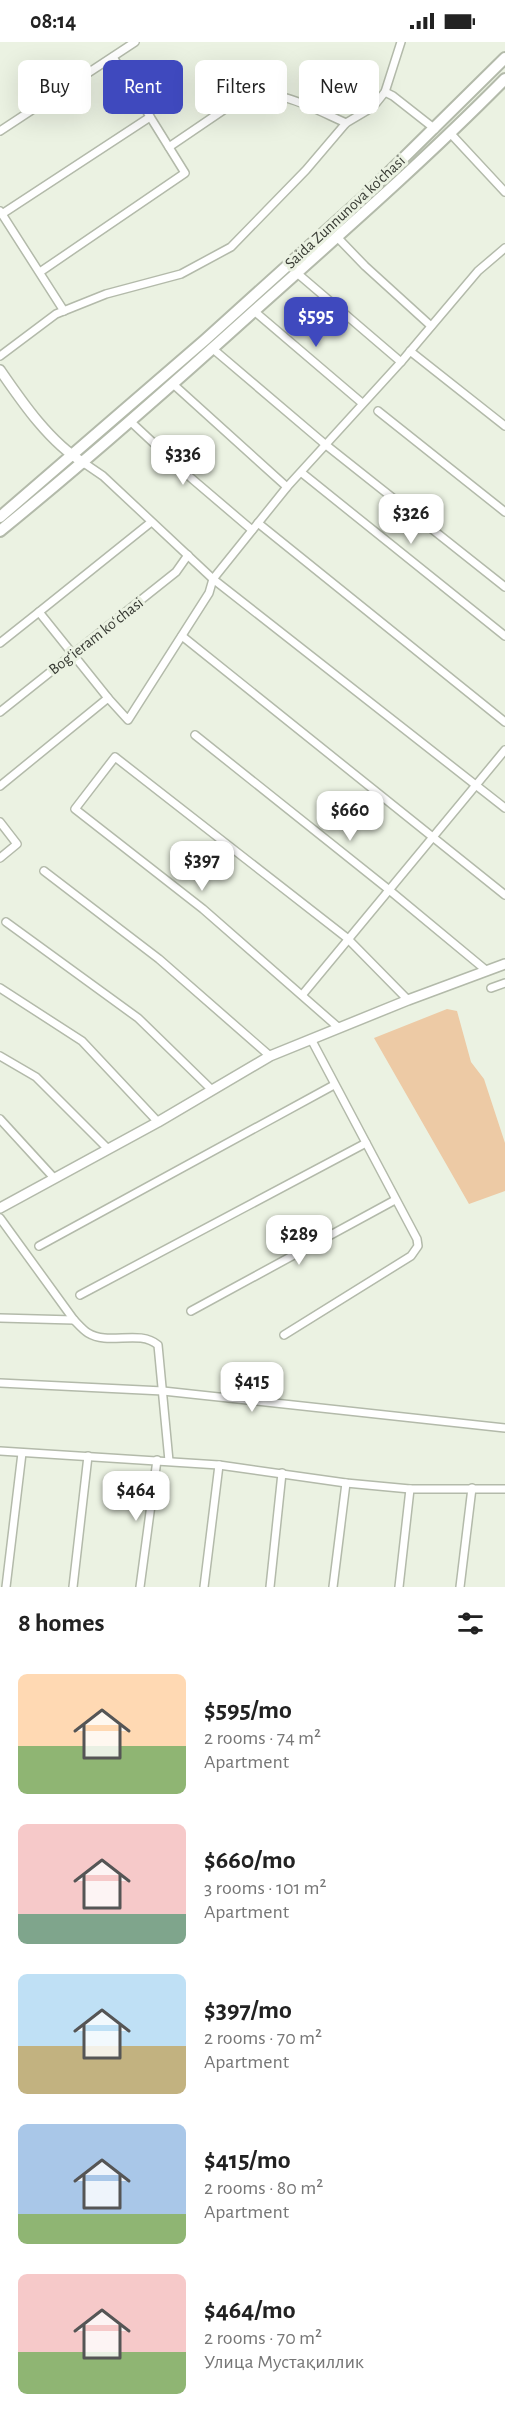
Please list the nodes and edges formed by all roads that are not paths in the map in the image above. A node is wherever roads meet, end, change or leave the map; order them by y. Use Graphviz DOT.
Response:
graph roads {
  1 [pos="135,42"];
  2 [pos="400,42"];
  3 [pos="113,57"];
  4 [pos="505,58"];
  5 [pos="505,79"];
  6 [pos="385,92"];
  7 [pos="150,117"];
  8 [pos="346,123"];
  9 [pos="435,129"];
  10 [pos="0,131"];
  11 [pos="451,134"];
  12 [pos="169,147"];
  13 [pos="502,181"];
  14 [pos="505,192"];
  15 [pos="1,212"];
  16 [pos="337,237"];
  17 [pos="505,248"];
  18 [pos="40,272"];
  19 [pos="297,273"];
  20 [pos="64,311"];
  21 [pos="254,311"];
  22 [pos="430,326"];
  23 [pos="213,349"];
  24 [pos="410,351"];
  25 [pos="0,356"];
  26 [pos="401,362"];
  27 [pos="1,374"];
  28 [pos="173,384"];
  29 [pos="362,403"];
  30 [pos="378,411"];
  31 [pos="131,422"];
  32 [pos="505,426"];
  33 [pos="326,445"];
  34 [pos="72,457"];
  35 [pos="84,463"];
  36 [pos="302,472"];
  37 [pos="287,487"];
  38 [pos="505,512"];
  39 [pos="0,517"];
  40 [pos="150,523"];
  41 [pos="258,523"];
  42 [pos="252,530"];
  43 [pos="0,531"];
  44 [pos="188,555"];
  45 [pos="213,579"];
  46 [pos="505,587"];
  47 [pos="39,612"];
  48 [pos="182,636"];
  49 [pos="505,636"];
  50 [pos="0,643"];
  51 [pos="73,655"];
  52 [pos="108,698"];
  53 [pos="0,712"];
  54 [pos="505,722"];
  55 [pos="195,735"];
  56 [pos="505,750"];
  57 [pos="476,784"];
  58 [pos="0,786"];
  59 [pos="505,808"];
  60 [pos="0,822"];
  61 [pos="432,837"];
  62 [pos="0,858"];
  63 [pos="44,871"];
  64 [pos="388,889"];
  65 [pos="505,895"];
  66 [pos="6,922"];
  67 [pos="347,938"];
  68 [pos="505,964"];
  69 [pos="487,971"];
  70 [pos="505,982"];
  71 [pos="0,988"];
  72 [pos="491,988"];
  73 [pos="303,994"];
  74 [pos="408,1000"];
  75 [pos="339,1028"];
  76 [pos="311,1040"];
  77 [pos="0,1056"];
  78 [pos="270,1056"];
  79 [pos="334,1084"];
  80 [pos="212,1090"];
  81 [pos="0,1119"];
  82 [pos="158,1122"];
  83 [pos="366,1143"];
  84 [pos="108,1149"];
  85 [pos="54,1178"];
  86 [pos="395,1200"];
  87 [pos="1,1207"];
  88 [pos="0,1218"];
  89 [pos="39,1246"];
  90 [pos="80,1295"];
  91 [pos="191,1311"];
  92 [pos="0,1318"];
  93 [pos="74,1320"];
  94 [pos="284,1335"];
  95 [pos="0,1383"];
  96 [pos="163,1391"];
  97 [pos="505,1428"];
  98 [pos="0,1451"];
  99 [pos="22,1453"];
  100 [pos="88,1456"];
  101 [pos="157,1460"];
  102 [pos="169,1461"];
  103 [pos="219,1465"];
  104 [pos="282,1473"];
  105 [pos="346,1483"];
  106 [pos="472,1488"];
  107 [pos="505,1489"];
  108 [pos="410,1490"];
  109 [pos="6,1587"];
  110 [pos="74,1587"];
  111 [pos="140,1587"];
  112 [pos="204,1587"];
  113 [pos="270,1587"];
  114 [pos="333,1587"];
  115 [pos="399,1587"];
  116 [pos="460,1587"];
  1 -- 3 [label="street"];
  2 -- 6 [label="street"];
  3 -- 7 [label="street"];
  3 -- 10 [label="street"];
  4 -- 9 [label="main road, Saida Zunnunova ko'chasi"];
  5 -- 11 [label="main road, Saida Zunnunova ko'chasi"];
  6 -- 8 [label="street"];
  6 -- 9 [label="street"];
  7 -- 12 [label="street"];
  7 -- 15 [label="street"];
  8 -- 12 [label="street"];
  8 -- 20 [label="street"];
  9 -- 34 [label="main road, Saida Zunnunova ko'chasi"];
  11 -- 13 [label="street"];
  11 -- 16 [label="main road, Saida Zunnunova ko'chasi"];
  12 -- 18 [label="street"];
  13 -- 14 [label="street"];
  15 -- 18 [label="street"];
  16 -- 19 [label="main road, Saida Zunnunova ko'chasi"];
  16 -- 22 [label="street"];
  17 -- 22 [label="street"];
  18 -- 20 [label="street"];
  19 -- 21 [label="main road, Saida Zunnunova ko'chasi"];
  19 -- 26 [label="street"];
  20 -- 25 [label="street"];
  21 -- 23 [label="main road, Saida Zunnunova ko'chasi"];
  21 -- 29 [label="street"];
  22 -- 24 [label="street"];
  23 -- 28 [label="main road, Saida Zunnunova ko'chasi"];
  23 -- 33 [label="street"];
  24 -- 26 [label="street"];
  24 -- 32 [label="street"];
  26 -- 29 [label="street"];
  27 -- 34 [label="street"];
  28 -- 31 [label="main road, Saida Zunnunova ko'chasi"];
  28 -- 37 [label="street"];
  29 -- 33 [label="street"];
  30 -- 38 [label="street"];
  31 -- 35 [label="main road, Saida Zunnunova ko'chasi"];
  31 -- 42 [label="street"];
  33 -- 36 [label="street"];
  33 -- 46 [label="street"];
  34 -- 35 [label="street"];
  34 -- 39 [label="main road, Saida Zunnunova ko'chasi"];
  35 -- 40 [label="street"];
  35 -- 43 [label="main road, Saida Zunnunova ko'chasi"];
  36 -- 37 [label="street"];
  36 -- 49 [label="street"];
  37 -- 41 [label="street"];
  40 -- 44 [label="street"];
  40 -- 47 [label="street"];
  41 -- 42 [label="street"];
  41 -- 54 [label="street"];
  42 -- 45 [label="street"];
  44 -- 45 [label="street"];
  44 -- 51 [label="street, Bogʻieram koʻchasi"];
  45 -- 48 [label="street"];
  45 -- 57 [label="street"];
  47 -- 50 [label="street"];
  47 -- 51 [label="street"];
  48 -- 52 [label="street"];
  48 -- 61 [label="street"];
  51 -- 52 [label="street"];
  51 -- 53 [label="street, Bogʻieram koʻchasi"];
  52 -- 58 [label="street"];
  55 -- 64 [label="street"];
  56 -- 57 [label="street"];
  57 -- 59 [label="street"];
  57 -- 61 [label="street"];
  60 -- 62 [label="street"];
  61 -- 64 [label="street"];
  61 -- 65 [label="street"];
  63 -- 78 [label="street"];
  64 -- 67 [label="street"];
  64 -- 69 [label="street"];
  66 -- 80 [label="street"];
  67 -- 73 [label="street"];
  67 -- 73 [label="street"];
  67 -- 74 [label="street"];
  68 -- 69 [label="street"];
  69 -- 74 [label="street"];
  70 -- 72 [label="street"];
  71 -- 82 [label="street"];
  73 -- 75 [label="street"];
  74 -- 75 [label="street"];
  75 -- 76 [label="street"];
  76 -- 78 [label="street"];
  76 -- 79 [label="street"];
  77 -- 84 [label="street"];
  78 -- 80 [label="street"];
  79 -- 83 [label="street"];
  79 -- 89 [label="street"];
  80 -- 82 [label="street"];
  81 -- 85 [label="street"];
  82 -- 84 [label="street"];
  83 -- 86 [label="street"];
  83 -- 90 [label="street"];
  84 -- 85 [label="street"];
  85 -- 87 [label="street"];
  86 -- 91 [label="street"];
  86 -- 94 [label="street"];
  88 -- 93 [label="street"];
  92 -- 93 [label="street"];
  93 -- 96 [label="street"];
  95 -- 96 [label="street"];
  96 -- 97 [label="street"];
  96 -- 102 [label="street"];
  98 -- 99 [label="street"];
  99 -- 100 [label="street"];
  99 -- 109 [label="street"];
  100 -- 101 [label="street"];
  100 -- 110 [label="street"];
  101 -- 102 [label="street"];
  101 -- 111 [label="street"];
  102 -- 103 [label="street"];
  103 -- 104 [label="street"];
  103 -- 112 [label="street"];
  104 -- 105 [label="street"];
  104 -- 113 [label="street"];
  105 -- 108 [label="street"];
  105 -- 114 [label="street"];
  106 -- 107 [label="street"];
  106 -- 108 [label="street"];
  106 -- 116 [label="street"];
  108 -- 115 [label="street"];
}
